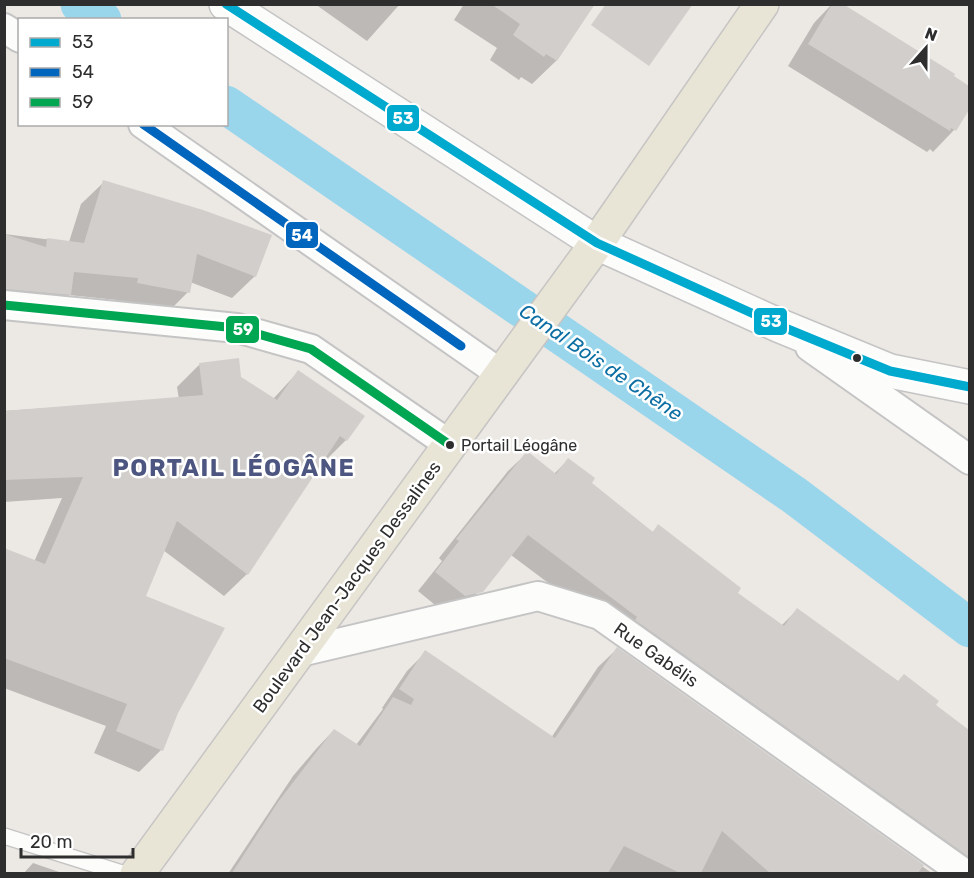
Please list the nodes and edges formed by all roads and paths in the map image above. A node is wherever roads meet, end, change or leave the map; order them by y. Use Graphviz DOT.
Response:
graph roads {
  1 [pos="226,4"];
  2 [pos="762,4"];
  3 [pos="4,28"];
  4 [pos="18,38"];
  5 [pos="146,126"];
  6 [pos="597,243"];
  7 [pos="4,305"];
  8 [pos="778,325"];
  9 [pos="504,370"];
  10 [pos="969,387"];
  11 [pos="450,445"];
  12 [pos="969,460"];
  13 [pos="300,652"];
  14 [pos="4,836"];
  15 [pos="125,873"];
  16 [pos="137,873"];
  17 [pos="965,873"];
  1 -- 6 [label="main road"];
  2 -- 6 [label="main road, Boulevard Jean-Jacques Dessalines"];
  3 -- 4 [label="street"];
  5 -- 9 [label="street"];
  6 -- 8 [label="main road"];
  6 -- 9 [label="main road, Boulevard Jean-Jacques Dessalines"];
  7 -- 11 [label="street"];
  8 -- 10 [label="main road"];
  8 -- 12 [label="street"];
  9 -- 11 [label="main road, Boulevard Jean-Jacques Dessalines"];
  11 -- 13 [label="main road, Boulevard Jean-Jacques Dessalines"];
  13 -- 16 [label="main road, Boulevard Jean-Jacques Dessalines"];
  13 -- 17 [label="street, Rue Gabélis"];
  14 -- 15 [label="lane"];
}
